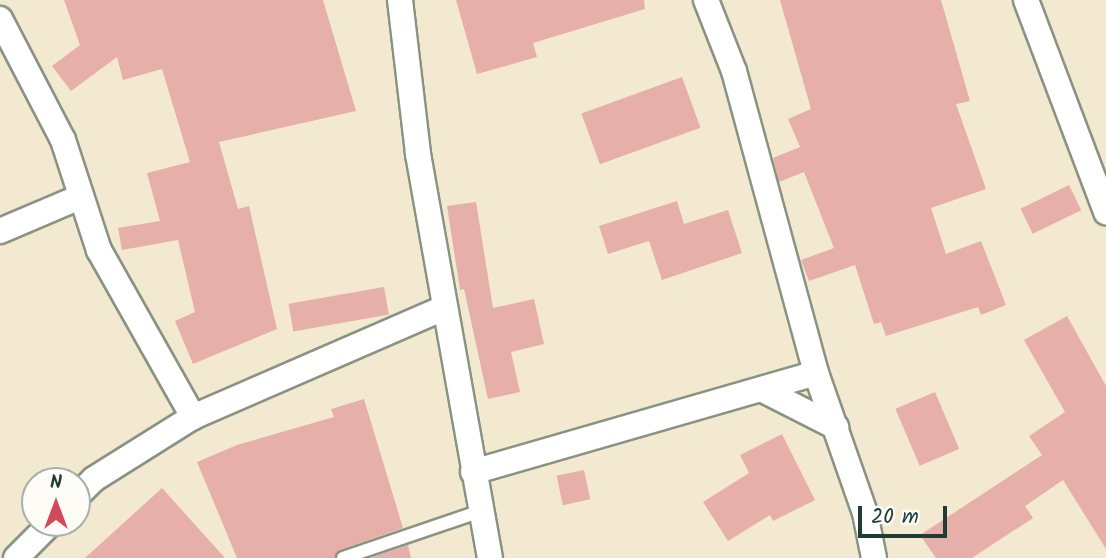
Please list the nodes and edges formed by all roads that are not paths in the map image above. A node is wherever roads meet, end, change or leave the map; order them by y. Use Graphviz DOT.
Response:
graph roads {
  1 [pos="400,0"];
  2 [pos="706,0"];
  3 [pos="1026,0"];
  4 [pos="0,19"];
  5 [pos="80,197"];
  6 [pos="1106,212"];
  7 [pos="0,231"];
  8 [pos="444,308"];
  9 [pos="816,373"];
  10 [pos="765,391"];
  11 [pos="193,416"];
  12 [pos="836,428"];
  13 [pos="474,471"];
  14 [pos="91,482"];
  15 [pos="481,511"];
  16 [pos="37,537"];
  17 [pos="16,558"];
  18 [pos="343,558"];
  19 [pos="490,558"];
  20 [pos="874,558"];
  1 -- 8 [label="street"];
  2 -- 9 [label="street"];
  3 -- 6 [label="street"];
  4 -- 5 [label="street"];
  5 -- 7 [label="street"];
  5 -- 11 [label="street"];
  8 -- 11 [label="street"];
  8 -- 13 [label="street"];
  9 -- 10 [label="street"];
  9 -- 12 [label="street"];
  10 -- 12 [label="street"];
  10 -- 13 [label="street"];
  11 -- 14 [label="street"];
  12 -- 20 [label="street"];
  13 -- 15 [label="street"];
  15 -- 18 [label="lane"];
  15 -- 19 [label="street"];
  16 -- 17 [label="street"];
}
